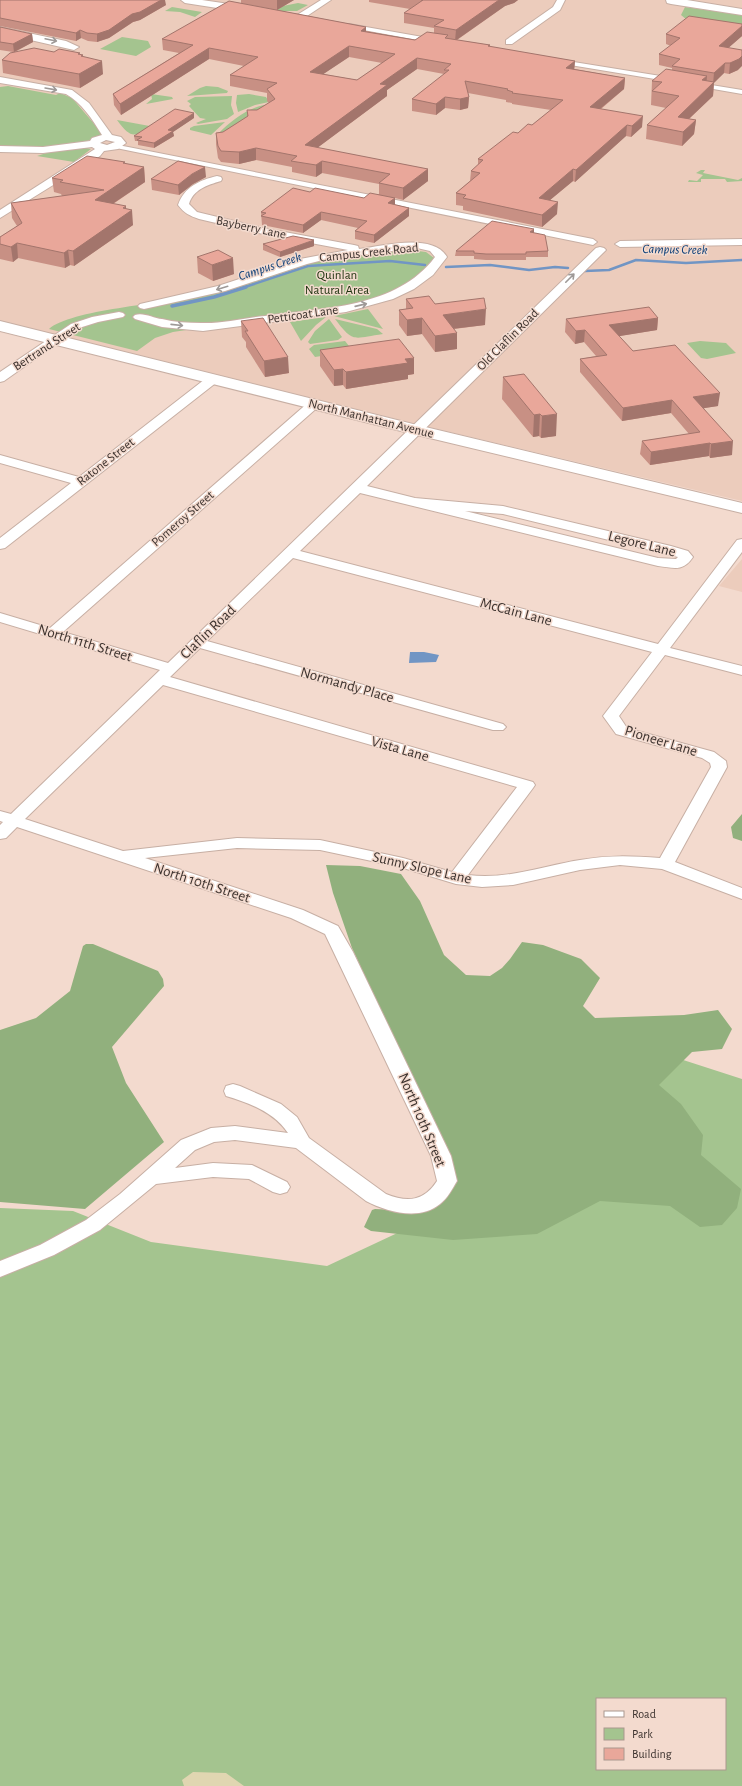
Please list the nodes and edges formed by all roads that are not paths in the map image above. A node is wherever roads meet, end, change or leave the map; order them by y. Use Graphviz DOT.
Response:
graph roads {
  1 [pos="185,0"];
  2 [pos="327,0"];
  3 [pos="561,0"];
  4 [pos="668,0"];
  5 [pos="254,11"];
  6 [pos="742,12"];
  7 [pos="268,13"];
  8 [pos="298,18"];
  9 [pos="313,20"];
  10 [pos="342,25"];
  11 [pos="0,30"];
  12 [pos="440,42"];
  13 [pos="509,42"];
  14 [pos="83,50"];
  15 [pos="552,60"];
  16 [pos="0,80"];
  17 [pos="742,92"];
  18 [pos="100,143"];
  19 [pos="116,146"];
  20 [pos="0,149"];
  21 [pos="217,179"];
  22 [pos="0,215"];
  23 [pos="742,242"];
  24 [pos="602,243"];
  25 [pos="434,249"];
  26 [pos="368,251"];
  27 [pos="141,312"];
  28 [pos="0,326"];
  29 [pos="55,340"];
  30 [pos="0,378"];
  31 [pos="213,379"];
  32 [pos="314,404"];
  33 [pos="417,430"];
  34 [pos="0,459"];
  35 [pos="81,482"];
  36 [pos="357,488"];
  37 [pos="416,502"];
  38 [pos="742,508"];
  39 [pos="742,543"];
  40 [pos="0,545"];
  41 [pos="290,553"];
  42 [pos="0,617"];
  43 [pos="53,633"];
  44 [pos="197,643"];
  45 [pos="660,650"];
  46 [pos="742,671"];
  47 [pos="166,674"];
  48 [pos="498,727"];
  49 [pos="7,819"];
  50 [pos="0,834"];
  51 [pos="120,856"];
  52 [pos="665,864"];
  53 [pos="456,879"];
  54 [pos="742,894"];
  55 [pos="233,1091"];
  56 [pos="301,1142"];
  57 [pos="149,1178"];
  58 [pos="280,1187"];
  59 [pos="0,1268"];
  1 -- 5 [label="street"];
  2 -- 8 [label="street"];
  3 -- 13 [label="street"];
  4 -- 6 [label="street"];
  7 -- 8 [label="street"];
  8 -- 9 [label="street"];
  10 -- 12 [label="street"];
  11 -- 14 [label="street, one-way"];
  15 -- 17 [label="street"];
  16 -- 18 [label="street, one-way"];
  18 -- 19 [label="street"];
  18 -- 20 [label="street"];
  18 -- 22 [label="street"];
  19 -- 24 [label="street"];
  21 -- 26 [label="street, Bayberry Lane"];
  23 -- 24 [label="street"];
  33 -- 24 [label="street, Old Claflin Road, one-way"];
  25 -- 26 [label="street, Campus Creek Road"];
  27 -- 25 [label="street, Petticoat Lane, one-way"];
  26 -- 27 [label="street, Campus Creek Road, one-way"];
  27 -- 29 [label="street, Bertrand Street"];
  28 -- 29 [label="street, North Manhattan Avenue"];
  29 -- 30 [label="street, Bertrand Street"];
  29 -- 31 [label="street, North Manhattan Avenue"];
  31 -- 32 [label="street, North Manhattan Avenue"];
  31 -- 35 [label="street, Ratone Street"];
  32 -- 33 [label="street, North Manhattan Avenue"];
  32 -- 43 [label="street, Pomeroy Street"];
  33 -- 36 [label="street, Claflin Road"];
  33 -- 38 [label="street, North Manhattan Avenue"];
  34 -- 35 [label="street"];
  35 -- 40 [label="street, Ratone Street"];
  36 -- 37 [label="street, Legore Lane"];
  36 -- 41 [label="street, Claflin Road"];
  37 -- 37 [label="street, Legore Lane"];
  39 -- 45 [label="street, Pioneer Lane"];
  41 -- 44 [label="street, Claflin Road"];
  41 -- 45 [label="street, McCain Lane"];
  42 -- 43 [label="street, North 11th Street"];
  43 -- 47 [label="street, North 11th Street"];
  44 -- 47 [label="street, Claflin Road"];
  44 -- 48 [label="street, Normandy Place"];
  45 -- 46 [label="street, McCain Lane"];
  45 -- 52 [label="street, Pioneer Lane"];
  47 -- 49 [label="street, Claflin Road"];
  47 -- 53 [label="street, Vista Lane"];
  49 -- 50 [label="street, Claflin Road"];
  49 -- 51 [label="street, North 10th Street"];
  51 -- 53 [label="street, Sunny Slope Lane"];
  51 -- 56 [label="street, North 10th Street"];
  52 -- 53 [label="street, Sunny Slope Lane"];
  52 -- 54 [label="street, Sunny Slope Lane"];
  55 -- 56 [label="street"];
  56 -- 57 [label="street, North 10th Street"];
  57 -- 58 [label="street"];
  57 -- 59 [label="street, North 10th Street"];
}
